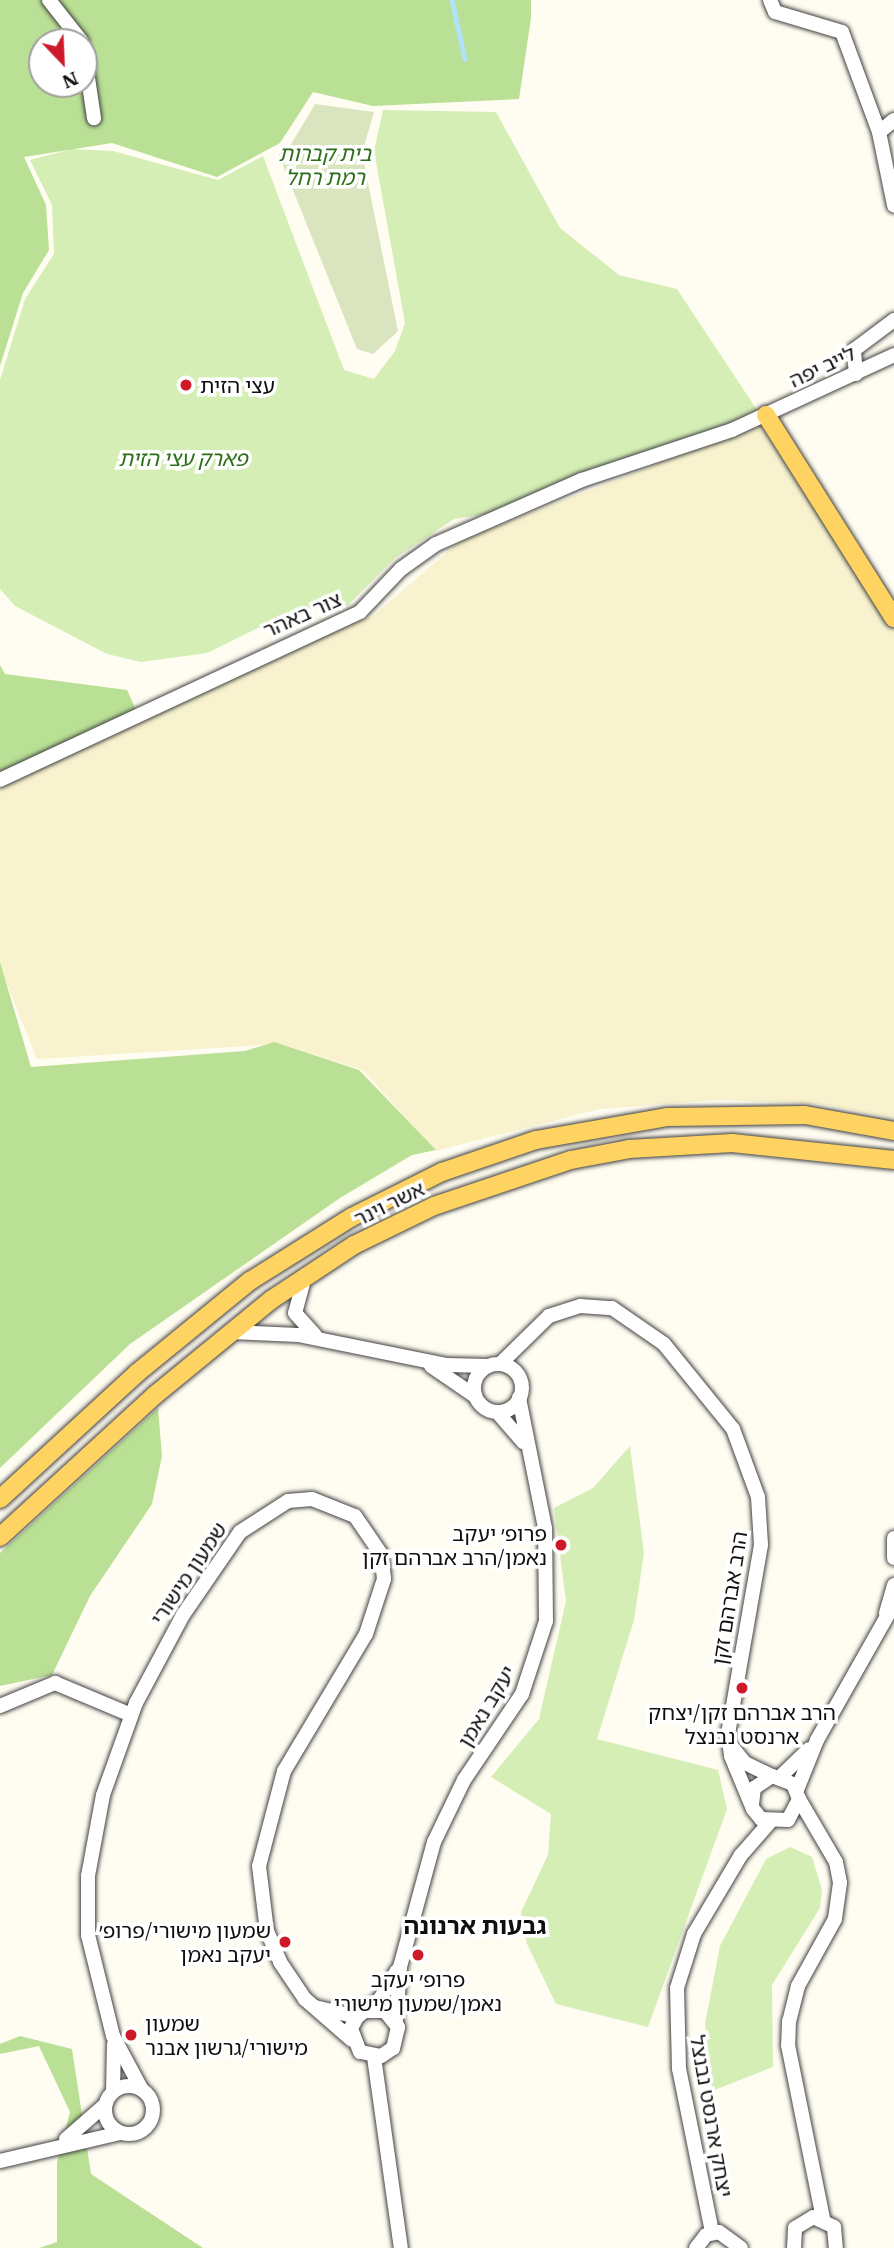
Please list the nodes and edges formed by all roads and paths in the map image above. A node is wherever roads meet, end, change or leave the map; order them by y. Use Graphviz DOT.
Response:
graph roads {
  1 [pos="49,0"];
  2 [pos="770,0"];
  3 [pos="71,28"];
  4 [pos="91,98"];
  5 [pos="94,118"];
  6 [pos="894,121"];
  7 [pos="879,132"];
  8 [pos="894,205"];
  9 [pos="894,320"];
  10 [pos="894,355"];
  11 [pos="856,374"];
  12 [pos="766,415"];
  13 [pos="894,618"];
  14 [pos="0,780"];
  15 [pos="894,1131"];
  16 [pos="894,1160"];
  17 [pos="306,1276"];
  18 [pos="534,1327"];
  19 [pos="231,1332"];
  20 [pos="323,1338"];
  21 [pos="414,1358"];
  22 [pos="494,1365"];
  23 [pos="519,1376"];
  24 [pos="475,1396"];
  25 [pos="519,1398"];
  26 [pos="496,1412"];
  27 [pos="531,1456"];
  28 [pos="0,1499"];
  29 [pos="0,1537"];
  30 [pos="894,1538"];
  31 [pos="894,1558"];
  32 [pos="894,1585"];
  33 [pos="894,1604"];
  34 [pos="885,1618"];
  35 [pos="0,1706"];
  36 [pos="131,1715"];
  37 [pos="817,1740"];
  38 [pos="729,1741"];
  39 [pos="776,1776"];
  40 [pos="798,1795"];
  41 [pos="752,1807"];
  42 [pos="786,1821"];
  43 [pos="769,1822"];
  44 [pos="825,1845"];
  45 [pos="741,1855"];
  46 [pos="400,1967"];
  47 [pos="311,2005"];
  48 [pos="361,2014"];
  49 [pos="396,2021"];
  50 [pos="114,2036"];
  51 [pos="352,2040"];
  52 [pos="374,2057"];
  53 [pos="142,2090"];
  54 [pos="109,2099"];
  55 [pos="120,2133"];
  56 [pos="52,2146"];
  57 [pos="0,2161"];
  58 [pos="823,2218"];
  59 [pos="712,2232"];
  60 [pos="401,2248"];
  61 [pos="695,2248"];
  62 [pos="741,2248"];
  63 [pos="794,2248"];
  64 [pos="836,2248"];
  1 -- 3 [label="street"];
  2 -- 7 [label="street"];
  4 -- 5 [label="street"];
  6 -- 7 [label="street"];
  7 -- 8 [label="street"];
  9 -- 11 [label="street"];
  10 -- 11 [label="street, לייב יפה"];
  11 -- 12 [label="street, לייב יפה"];
  12 -- 13 [label="main road"];
  12 -- 14 [label="street, צור באהר"];
  15 -- 28 [label="main road, אשר וינר"];
  16 -- 17 [label="main road, אשר וינר"];
  17 -- 19 [label="main road, אשר וינר"];
  17 -- 20 [label="street"];
  18 -- 22 [label="street, הרב אברהם זקן"];
  18 -- 23 [label="street"];
  18 -- 38 [label="street, הרב אברהם זקן"];
  19 -- 20 [label="street"];
  19 -- 29 [label="main road, אשר וינר"];
  20 -- 21 [label="street"];
  21 -- 22 [label="street"];
  21 -- 24 [label="street"];
  22 -- 23 [label="street"];
  22 -- 24 [label="street"];
  23 -- 25 [label="street"];
  24 -- 26 [label="street"];
  25 -- 26 [label="street"];
  25 -- 27 [label="street, יעקב נאמן"];
  26 -- 27 [label="street, יעקב נאמן"];
  27 -- 46 [label="street, יעקב נאמן"];
  30 -- 31 [label="street"];
  32 -- 34 [label="street"];
  33 -- 34 [label="street"];
  34 -- 37 [label="street"];
  35 -- 36 [label="street"];
  36 -- 47 [label="street, שמעון מישורי"];
  36 -- 50 [label="street, שמעון מישורי"];
  37 -- 39 [label="street"];
  37 -- 40 [label="street"];
  38 -- 39 [label="street"];
  38 -- 41 [label="street, הרב אברהם זקן"];
  39 -- 40 [label="street"];
  39 -- 41 [label="street"];
  40 -- 42 [label="street"];
  40 -- 44 [label="street"];
  41 -- 43 [label="street"];
  41 -- 45 [label="street, יצחק ארנסט נבנצל"];
  42 -- 43 [label="street"];
  42 -- 44 [label="street"];
  43 -- 45 [label="street, יצחק ארנסט נבנצל"];
  44 -- 58 [label="street"];
  45 -- 59 [label="street, יצחק ארנסט נבנצל"];
  46 -- 48 [label="street, יעקב נאמן"];
  46 -- 49 [label="street, יעקב נאמן"];
  47 -- 48 [label="street"];
  47 -- 51 [label="street, שמעון מישורי"];
  48 -- 49 [label="street"];
  48 -- 51 [label="street"];
  49 -- 52 [label="street"];
  50 -- 53 [label="street, שמעון מישורי"];
  50 -- 54 [label="street, שמעון מישורי"];
  51 -- 52 [label="street"];
  52 -- 60 [label="street"];
  53 -- 54 [label="street"];
  53 -- 55 [label="street"];
  54 -- 55 [label="street"];
  54 -- 56 [label="street"];
  55 -- 56 [label="street"];
  56 -- 57 [label="street"];
  58 -- 63 [label="street"];
  58 -- 64 [label="street"];
  59 -- 61 [label="street"];
  59 -- 62 [label="street"];
}
